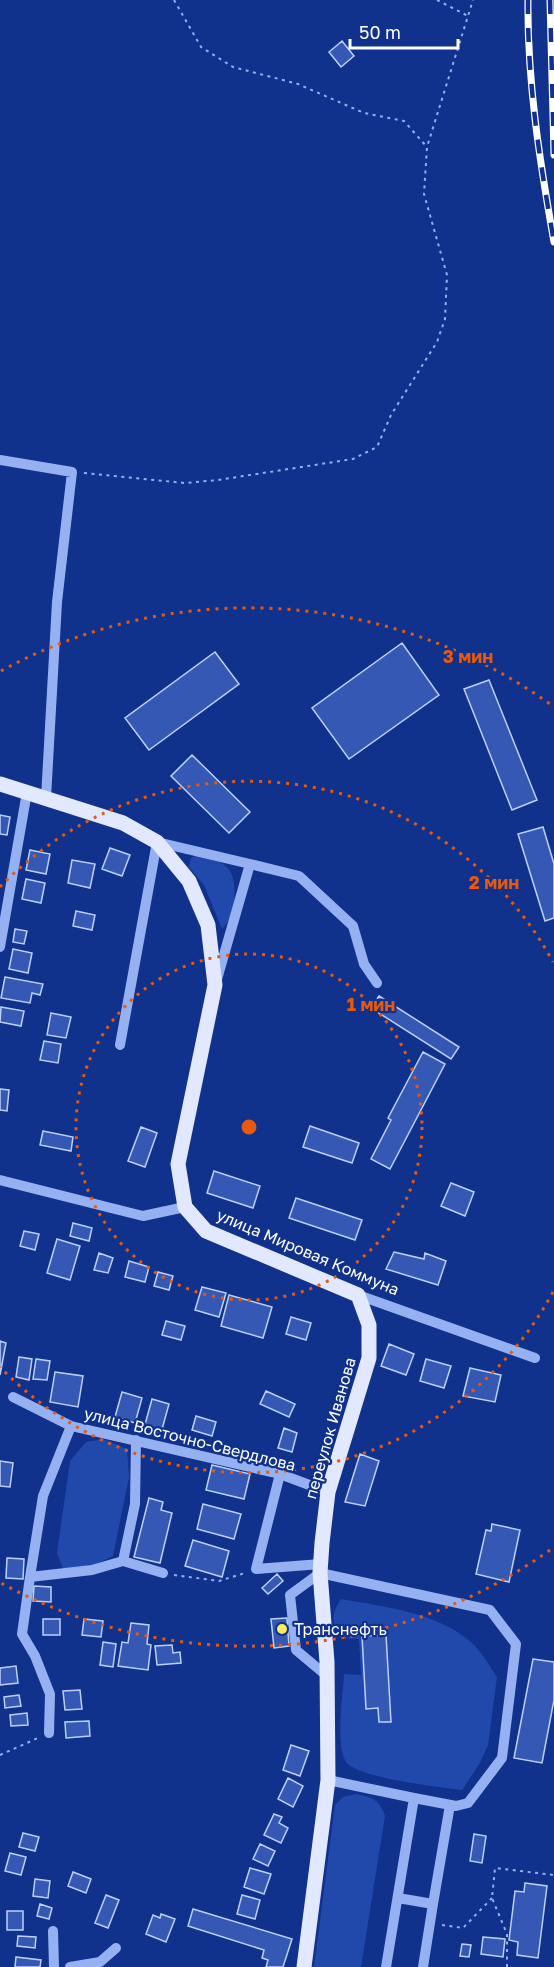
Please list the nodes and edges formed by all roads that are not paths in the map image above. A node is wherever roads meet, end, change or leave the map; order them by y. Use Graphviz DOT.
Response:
graph roads {
  1 [pos="0,460"];
  2 [pos="0,784"];
  3 [pos="27,792"];
  4 [pos="46,798"];
  5 [pos="157,842"];
  6 [pos="250,864"];
  7 [pos="0,947"];
  8 [pos="377,982"];
  9 [pos="215,985"];
  10 [pos="120,1045"];
  11 [pos="0,1180"];
  12 [pos="185,1207"];
  13 [pos="358,1295"];
  14 [pos="535,1358"];
  15 [pos="13,1397"];
  16 [pos="71,1426"];
  17 [pos="136,1440"];
  18 [pos="280,1474"];
  19 [pos="328,1492"];
  20 [pos="123,1561"];
  21 [pos="321,1568"];
  22 [pos="163,1573"];
  23 [pos="30,1578"];
  24 [pos="327,1676"];
  25 [pos="49,1733"];
  26 [pos="328,1780"];
  27 [pos="414,1798"];
  28 [pos="450,1805"];
  29 [pos="398,1898"];
  30 [pos="433,1904"];
  31 [pos="53,1931"];
  32 [pos="116,1948"];
  33 [pos="54,1967"];
  34 [pos="70,1967"];
  35 [pos="304,1967"];
  36 [pos="386,1967"];
  37 [pos="423,1967"];
  1 -- 4 [label="street"];
  2 -- 3 [label="main road"];
  3 -- 4 [label="main road"];
  3 -- 7 [label="street"];
  4 -- 5 [label="main road"];
  5 -- 6 [label="street"];
  5 -- 9 [label="main road"];
  5 -- 10 [label="street"];
  6 -- 8 [label="street"];
  6 -- 9 [label="street"];
  9 -- 12 [label="main road"];
  11 -- 12 [label="street"];
  12 -- 13 [label="main road, улица Мировая Коммуна"];
  13 -- 14 [label="street, улица Мировая Коммуна"];
  13 -- 19 [label="main road, переулок Иванова"];
  15 -- 16 [label="street, улица Восточно-Свердлова"];
  16 -- 17 [label="street, улица Восточно-Свердлова"];
  16 -- 23 [label="street"];
  17 -- 18 [label="street, улица Восточно-Свердлова"];
  17 -- 20 [label="street"];
  18 -- 19 [label="street, улица Восточно-Свердлова"];
  18 -- 21 [label="street"];
  19 -- 21 [label="main road, переулок Иванова"];
  20 -- 22 [label="street"];
  20 -- 23 [label="street"];
  21 -- 24 [label="main road, переулок Иванова"];
  21 -- 24 [label="street"];
  21 -- 28 [label="street"];
  23 -- 25 [label="street"];
  24 -- 26 [label="main road, переулок Иванова"];
  26 -- 27 [label="street"];
  26 -- 35 [label="main road, переулок Иванова"];
  27 -- 28 [label="street"];
  27 -- 29 [label="street"];
  28 -- 30 [label="street"];
  29 -- 30 [label="street"];
  29 -- 36 [label="street"];
  30 -- 37 [label="street"];
  31 -- 33 [label="street"];
  32 -- 34 [label="street"];
}
